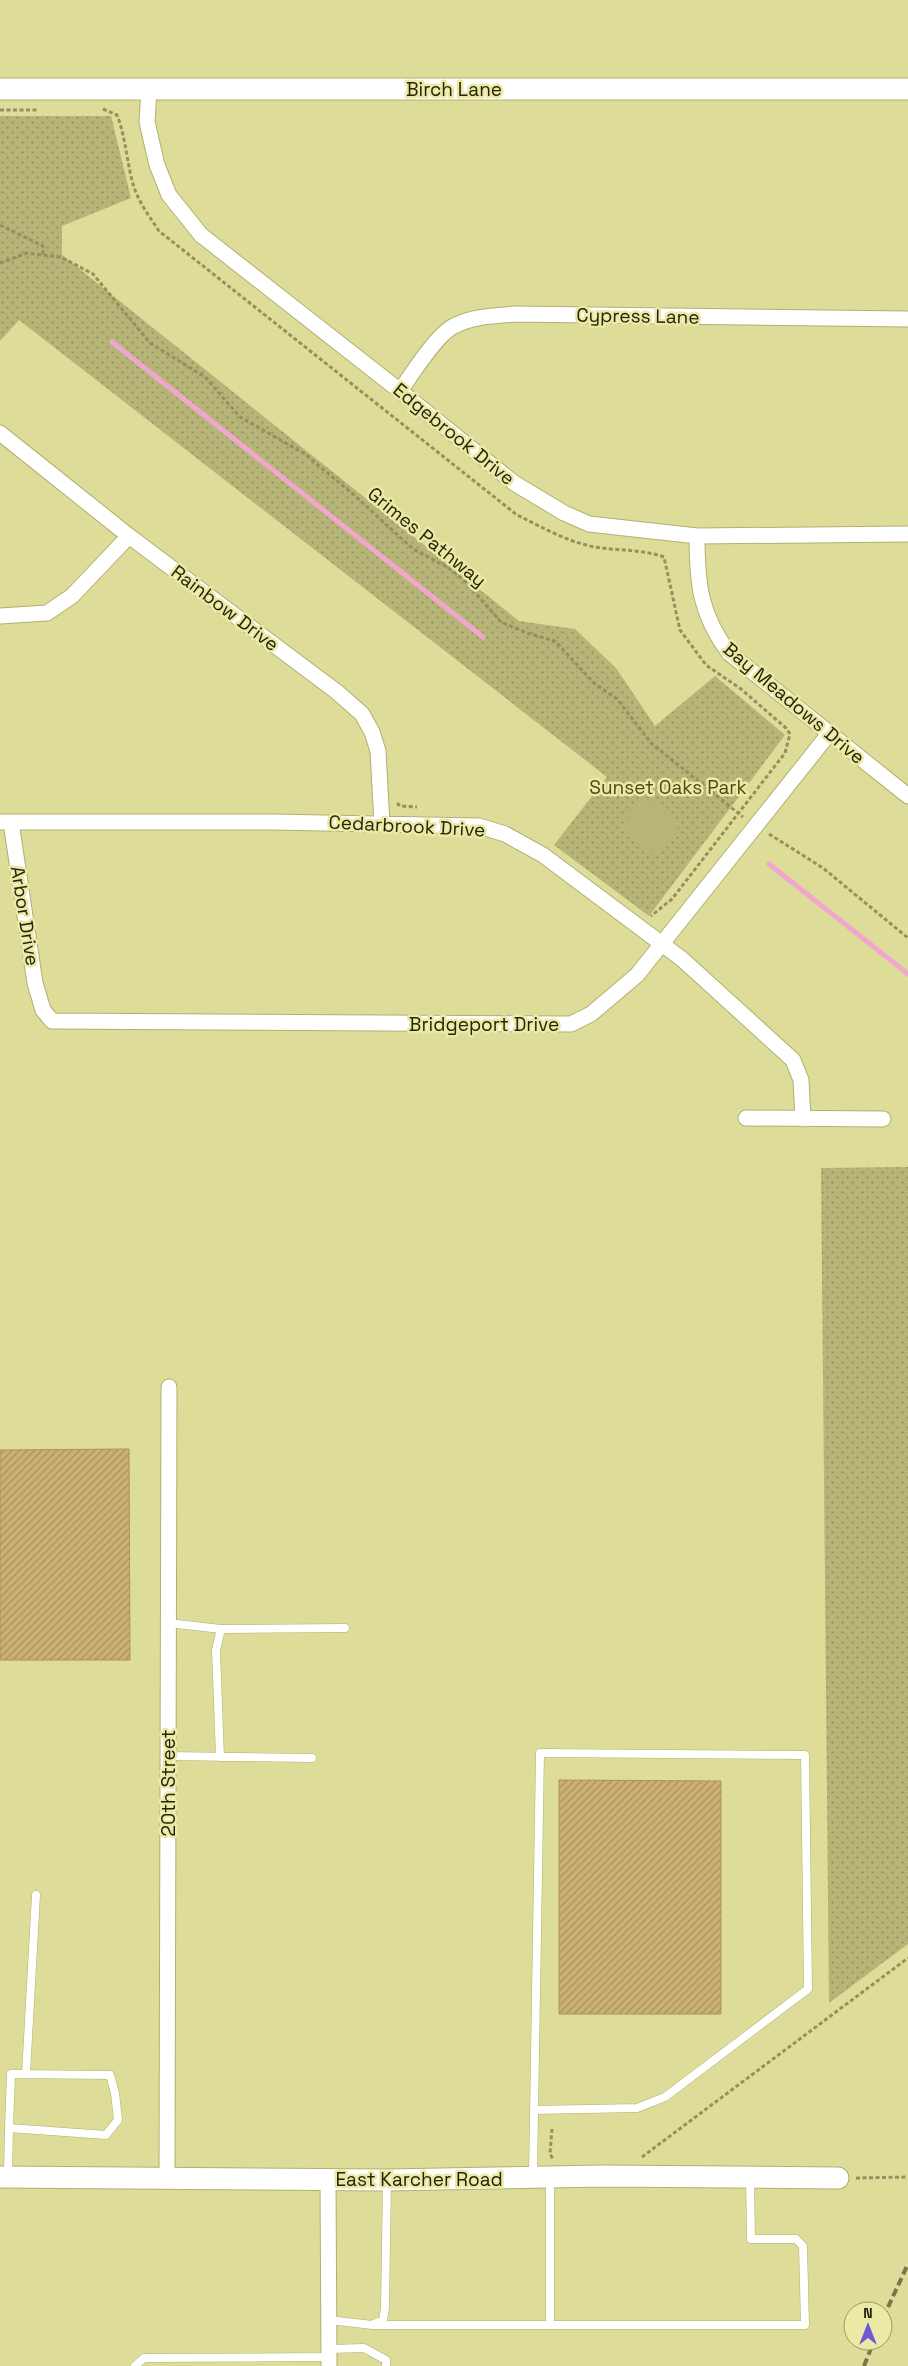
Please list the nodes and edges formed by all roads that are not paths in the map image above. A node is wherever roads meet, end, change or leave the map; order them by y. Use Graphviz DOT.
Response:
graph roads {
  1 [pos="149,89"];
  2 [pos="908,89"];
  3 [pos="0,90"];
  4 [pos="908,319"];
  5 [pos="400,391"];
  6 [pos="0,432"];
  7 [pos="908,534"];
  8 [pos="129,536"];
  9 [pos="697,536"];
  10 [pos="0,616"];
  11 [pos="828,734"];
  12 [pos="908,796"];
  13 [pos="5,822"];
  14 [pos="382,824"];
  15 [pos="662,945"];
  16 [pos="43,1010"];
  17 [pos="746,1118"];
  18 [pos="804,1119"];
  19 [pos="883,1119"];
  20 [pos="169,1387"];
  21 [pos="168,1623"];
  22 [pos="345,1628"];
  23 [pos="221,1629"];
  24 [pos="168,1756"];
  25 [pos="220,1757"];
  26 [pos="312,1758"];
  27 [pos="36,1895"];
  28 [pos="26,2074"];
  29 [pos="534,2110"];
  30 [pos="9,2128"];
  31 [pos="4,2177"];
  32 [pos="541,2177"];
  33 [pos="750,2177"];
  34 [pos="167,2178"];
  35 [pos="838,2178"];
  36 [pos="328,2179"];
  37 [pos="387,2180"];
  38 [pos="329,2320"];
  39 [pos="372,2325"];
  40 [pos="550,2325"];
  41 [pos="329,2358"];
  42 [pos="135,2366"];
  43 [pos="386,2366"];
  1 -- 2 [label="street, Birch Lane"];
  1 -- 3 [label="street, Birch Lane"];
  1 -- 5 [label="street, Edgebrook Drive"];
  4 -- 5 [label="street, Cypress Lane"];
  5 -- 9 [label="street, Edgebrook Drive"];
  6 -- 8 [label="street, Rainbow Drive"];
  7 -- 9 [label="street, Edgebrook Drive"];
  8 -- 10 [label="street"];
  8 -- 14 [label="street, Rainbow Drive"];
  9 -- 11 [label="street, Bay Meadows Drive"];
  11 -- 12 [label="street, Bay Meadows Drive"];
  11 -- 15 [label="street, Bridgeport Drive"];
  13 -- 14 [label="street, Cedarbrook Drive"];
  13 -- 16 [label="street, Arbor Drive"];
  14 -- 15 [label="street, Cedarbrook Drive"];
  15 -- 16 [label="street, Bridgeport Drive"];
  15 -- 18 [label="street, Cedarbrook Drive"];
  17 -- 18 [label="street"];
  18 -- 19 [label="street"];
  20 -- 21 [label="street, 20th Street"];
  21 -- 23 [label="lane"];
  21 -- 24 [label="street, 20th Street"];
  22 -- 23 [label="lane"];
  23 -- 25 [label="lane"];
  24 -- 25 [label="lane"];
  24 -- 34 [label="street, 20th Street"];
  25 -- 26 [label="lane"];
  27 -- 28 [label="lane"];
  28 -- 30 [label="lane"];
  28 -- 30 [label="lane"];
  29 -- 29 [label="lane"];
  29 -- 32 [label="lane"];
  30 -- 31 [label="lane"];
  31 -- 34 [label="street, East Karcher Road"];
  32 -- 33 [label="street, East Karcher Road"];
  32 -- 37 [label="street, East Karcher Road"];
  32 -- 40 [label="lane"];
  33 -- 35 [label="street, East Karcher Road"];
  33 -- 40 [label="lane"];
  34 -- 36 [label="street, East Karcher Road"];
  36 -- 37 [label="street, East Karcher Road"];
  36 -- 38 [label="street"];
  37 -- 39 [label="lane"];
  38 -- 39 [label="lane"];
  38 -- 41 [label="street"];
  39 -- 40 [label="lane"];
  41 -- 42 [label="lane"];
  41 -- 43 [label="lane"];
}
